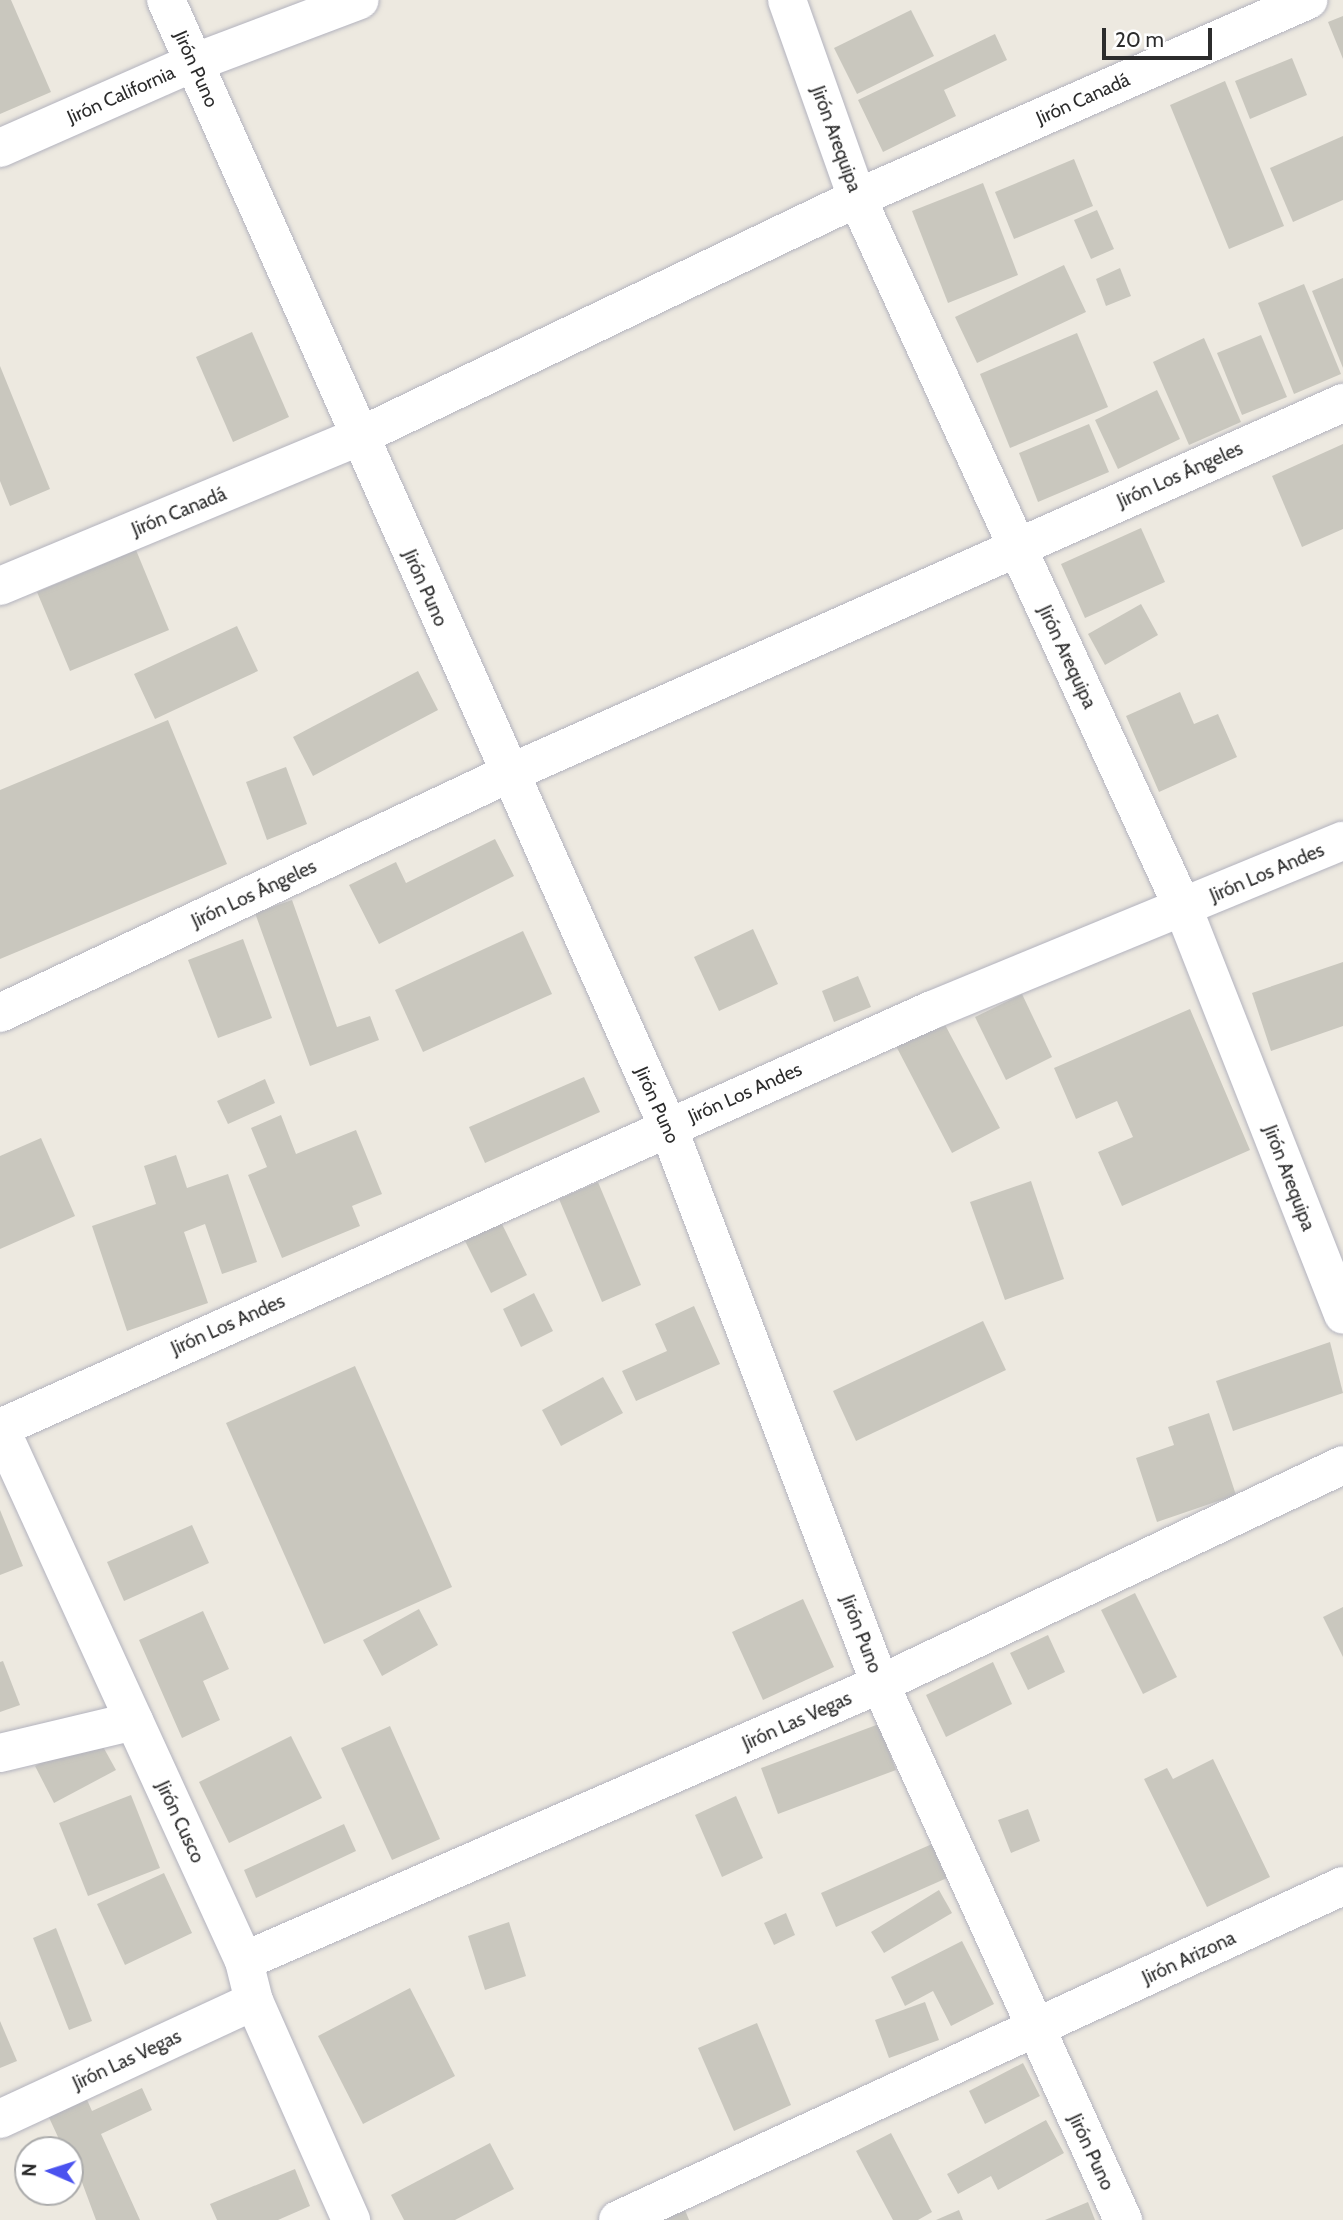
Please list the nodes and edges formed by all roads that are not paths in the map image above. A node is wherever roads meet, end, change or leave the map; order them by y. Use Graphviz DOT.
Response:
graph roads {
  1 [pos="166,0"];
  2 [pos="360,0"];
  3 [pos="787,0"];
  4 [pos="1308,0"];
  5 [pos="193,63"];
  6 [pos="0,148"];
  7 [pos="857,198"];
  8 [pos="1343,403"];
  9 [pos="358,437"];
  10 [pos="1016,548"];
  11 [pos="0,586"];
  12 [pos="508,774"];
  13 [pos="1343,841"];
  14 [pos="1183,908"];
  15 [pos="0,1013"];
  16 [pos="668,1127"];
  17 [pos="1343,1315"];
  18 [pos="0,1428"];
  19 [pos="1343,1465"];
  20 [pos="880,1684"];
  21 [pos="134,1721"];
  22 [pos="0,1754"];
  23 [pos="1343,1886"];
  24 [pos="244,1961"];
  25 [pos="254,2001"];
  26 [pos="1035,2030"];
  27 [pos="0,2119"];
  28 [pos="351,2220"];
  29 [pos="618,2220"];
  30 [pos="1123,2220"];
  1 -- 5 [label="street, Jirón Puno"];
  2 -- 5 [label="street, Jirón California"];
  3 -- 7 [label="street, Jirón Arequipa"];
  4 -- 7 [label="street, Jirón Canadá"];
  5 -- 6 [label="street, Jirón California"];
  5 -- 9 [label="street, Jirón Puno"];
  7 -- 9 [label="street, Jirón Canadá"];
  7 -- 10 [label="street, Jirón Arequipa"];
  8 -- 10 [label="street, Jirón Los Ángeles"];
  9 -- 11 [label="street, Jirón Canadá"];
  9 -- 12 [label="street, Jirón Puno"];
  10 -- 12 [label="street, Jirón Los Ángeles"];
  10 -- 14 [label="street, Jirón Arequipa"];
  12 -- 15 [label="street, Jirón Los Ángeles"];
  12 -- 16 [label="street, Jirón Puno"];
  13 -- 14 [label="street, Jirón Los Andes"];
  14 -- 16 [label="street, Jirón Los Andes"];
  14 -- 17 [label="street, Jirón Arequipa"];
  16 -- 18 [label="street, Jirón Los Andes"];
  16 -- 20 [label="street, Jirón Puno"];
  18 -- 21 [label="street, Jirón Cusco"];
  19 -- 20 [label="street, Jirón Las Vegas"];
  20 -- 24 [label="street, Jirón Las Vegas"];
  20 -- 26 [label="street, Jirón Puno"];
  21 -- 22 [label="street"];
  21 -- 24 [label="street, Jirón Cusco"];
  23 -- 26 [label="street, Jirón Arizona"];
  24 -- 25 [label="street, Jirón Cusco"];
  25 -- 27 [label="street, Jirón Las Vegas"];
  25 -- 28 [label="street, Jirón Cusco"];
  26 -- 29 [label="street, Jirón Arizona"];
  26 -- 30 [label="street, Jirón Puno"];
}
